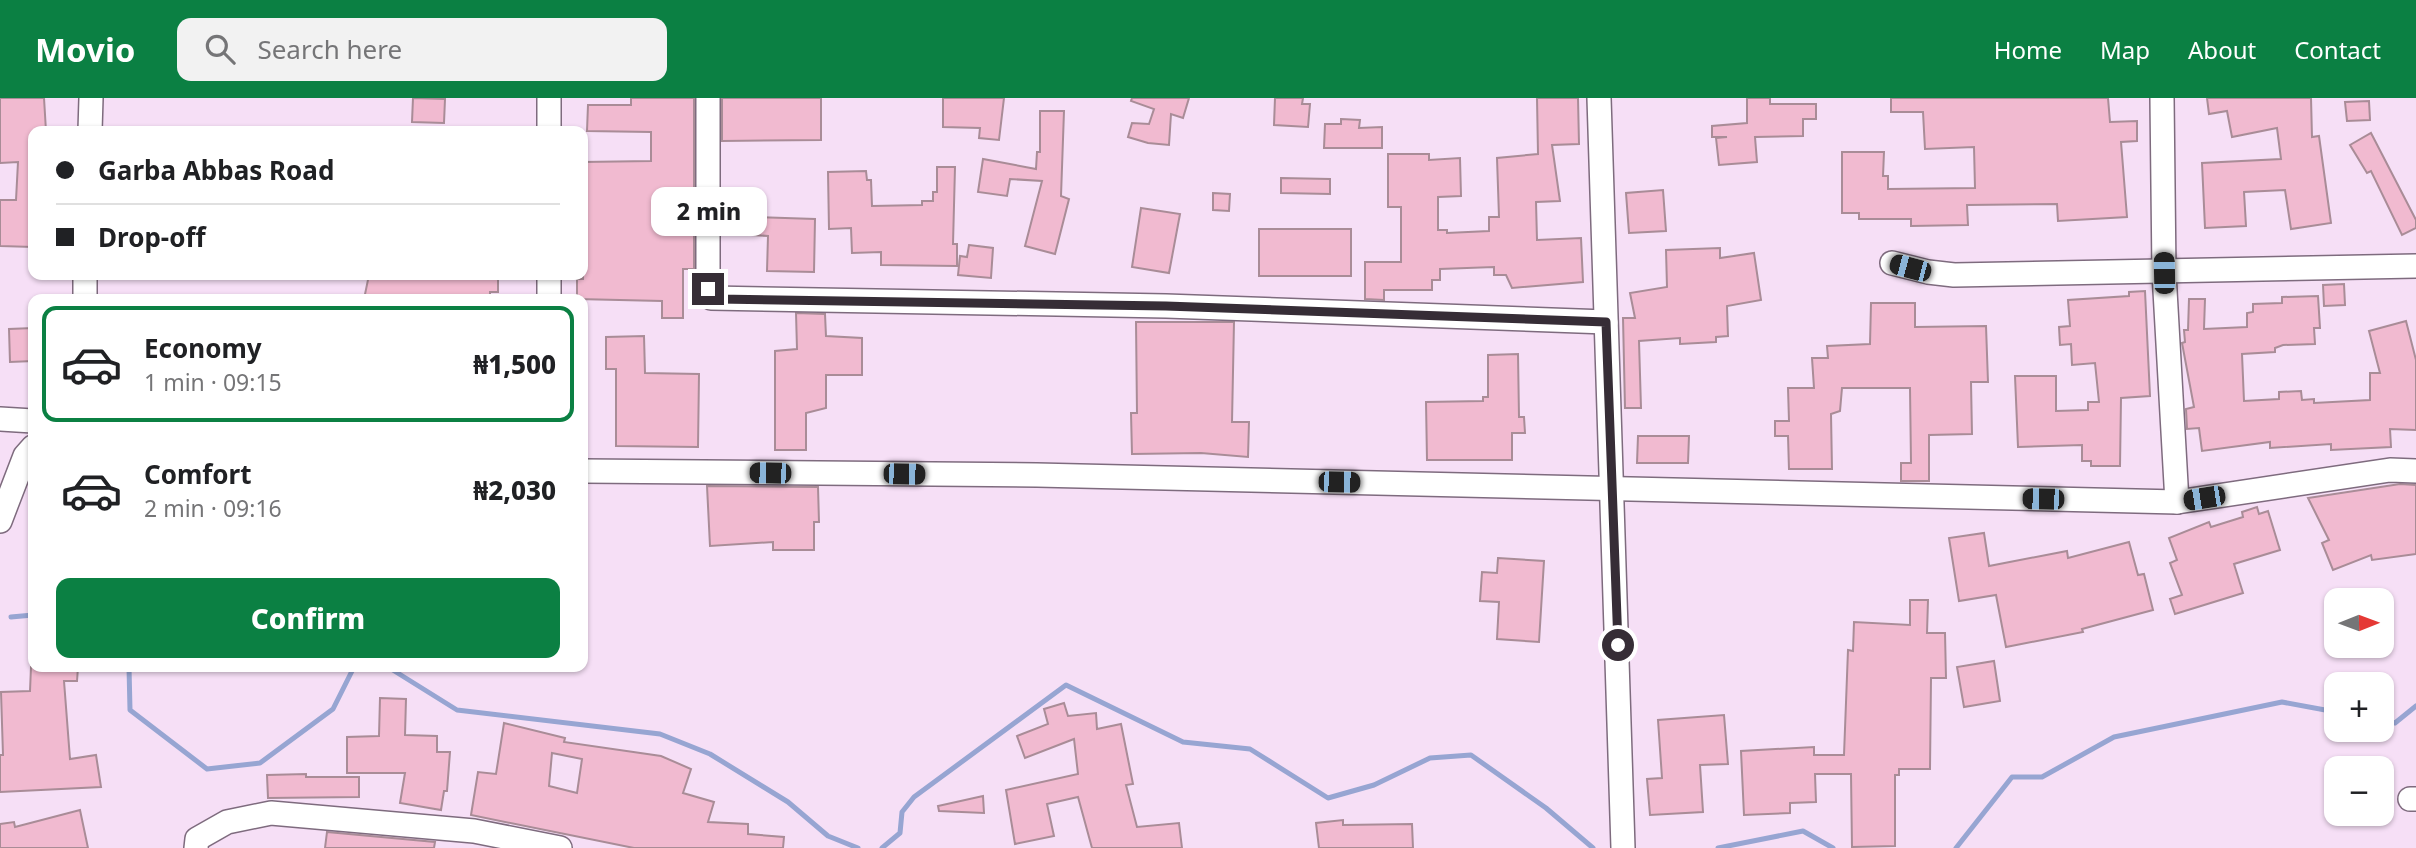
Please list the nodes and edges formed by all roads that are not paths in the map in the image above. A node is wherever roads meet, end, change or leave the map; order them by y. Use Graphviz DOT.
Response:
graph roads {
  1 [pos="91,98"];
  2 [pos="549,98"];
  3 [pos="708,98"];
  4 [pos="1599,98"];
  5 [pos="2162,98"];
  6 [pos="90,126"];
  7 [pos="549,126"];
  8 [pos="1892,263"];
  9 [pos="2416,266"];
  10 [pos="2164,273"];
  11 [pos="1606,322"];
  12 [pos="0,419"];
  13 [pos="28,421"];
  14 [pos="28,453"];
  15 [pos="588,471"];
  16 [pos="2416,471"];
  17 [pos="1614,489"];
  18 [pos="2177,502"];
  19 [pos="0,521"];
  20 [pos="1623,838"];
  21 [pos="196,848"];
  22 [pos="560,848"];
  1 -- 6 [label="street"];
  2 -- 7 [label="street"];
  3 -- 11 [label="street"];
  4 -- 11 [label="street"];
  5 -- 10 [label="street"];
  8 -- 10 [label="street"];
  9 -- 10 [label="street"];
  10 -- 18 [label="street"];
  11 -- 17 [label="street"];
  12 -- 13 [label="street"];
  14 -- 19 [label="street"];
  15 -- 17 [label="street"];
  16 -- 18 [label="street"];
  17 -- 18 [label="street"];
  17 -- 20 [label="street"];
  21 -- 22 [label="street"];
}
